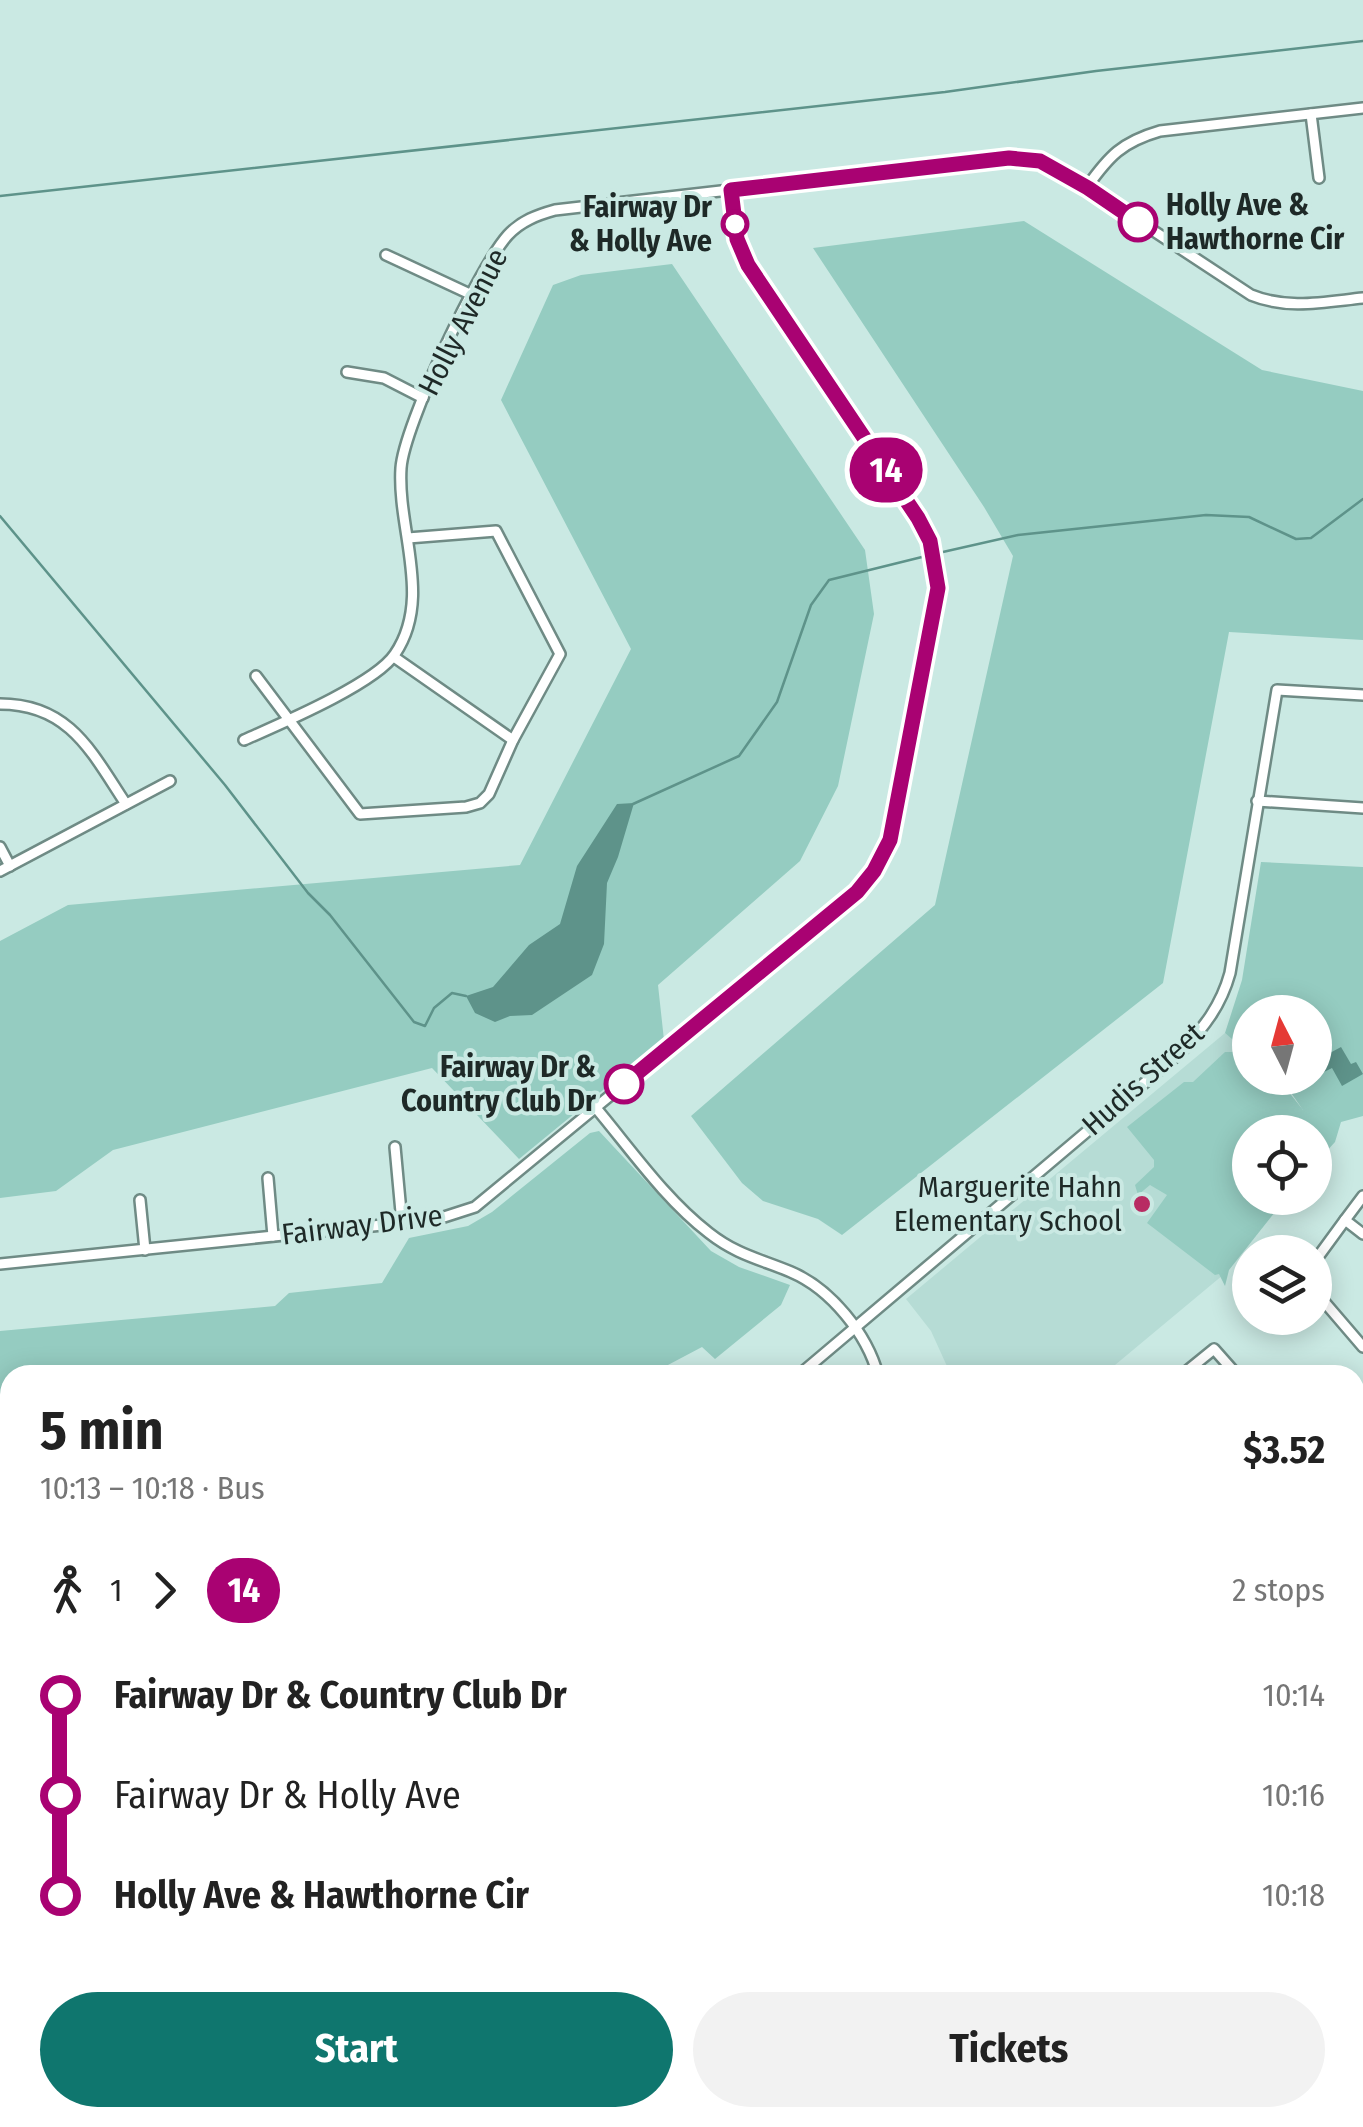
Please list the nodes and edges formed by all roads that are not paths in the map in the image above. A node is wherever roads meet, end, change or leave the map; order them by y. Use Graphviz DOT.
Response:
graph roads {
  1 [pos="1363,108"];
  2 [pos="1311,114"];
  3 [pos="1319,178"];
  4 [pos="1088,188"];
  5 [pos="731,190"];
  6 [pos="386,255"];
  7 [pos="472,296"];
  8 [pos="1363,298"];
  9 [pos="347,372"];
  10 [pos="423,398"];
  11 [pos="408,538"];
  12 [pos="394,657"];
  13 [pos="256,676"];
  14 [pos="1363,695"];
  15 [pos="0,704"];
  16 [pos="288,720"];
  17 [pos="244,740"];
  18 [pos="513,740"];
  19 [pos="170,781"];
  20 [pos="1257,801"];
  21 [pos="126,804"];
  22 [pos="1363,808"];
  23 [pos="0,847"];
  24 [pos="5,869"];
  25 [pos="596,1108"];
  26 [pos="395,1147"];
  27 [pos="268,1178"];
  28 [pos="1363,1196"];
  29 [pos="140,1200"];
  30 [pos="1345,1220"];
  31 [pos="402,1224"];
  32 [pos="1363,1234"];
  33 [pos="273,1236"];
  34 [pos="1332,1238"];
  35 [pos="144,1250"];
  36 [pos="0,1264"];
  37 [pos="1332,1311"];
  38 [pos="854,1329"];
  39 [pos="1363,1348"];
  40 [pos="811,1365"];
  41 [pos="874,1365"];
  42 [pos="1194,1365"];
  43 [pos="1229,1365"];
  1 -- 2 [label="street"];
  2 -- 3 [label="street"];
  2 -- 4 [label="street"];
  4 -- 5 [label="street, Holly Avenue"];
  4 -- 8 [label="street, Holly Avenue"];
  5 -- 7 [label="street, Holly Avenue"];
  5 -- 25 [label="street, Fairway Drive"];
  6 -- 7 [label="street"];
  7 -- 10 [label="street, Holly Avenue"];
  9 -- 10 [label="street"];
  10 -- 11 [label="street, Holly Avenue"];
  11 -- 12 [label="street, Holly Avenue"];
  11 -- 18 [label="street"];
  12 -- 16 [label="street"];
  12 -- 18 [label="street"];
  13 -- 16 [label="street"];
  14 -- 20 [label="street, Hudis Street"];
  15 -- 21 [label="street"];
  16 -- 17 [label="street"];
  16 -- 18 [label="street"];
  19 -- 21 [label="street"];
  20 -- 22 [label="street"];
  20 -- 38 [label="street, Hudis Street"];
  21 -- 24 [label="street"];
  23 -- 24 [label="street"];
  25 -- 31 [label="street, Fairway Drive"];
  25 -- 38 [label="street"];
  26 -- 31 [label="street"];
  27 -- 33 [label="street"];
  28 -- 30 [label="street"];
  29 -- 35 [label="street"];
  30 -- 32 [label="street"];
  30 -- 34 [label="street"];
  31 -- 33 [label="street, Fairway Drive"];
  33 -- 35 [label="street, Fairway Drive"];
  35 -- 36 [label="street, Fairway Drive"];
  37 -- 39 [label="street"];
  38 -- 40 [label="street, Hudis Street"];
  38 -- 41 [label="street"];
  42 -- 43 [label="street"];
}
